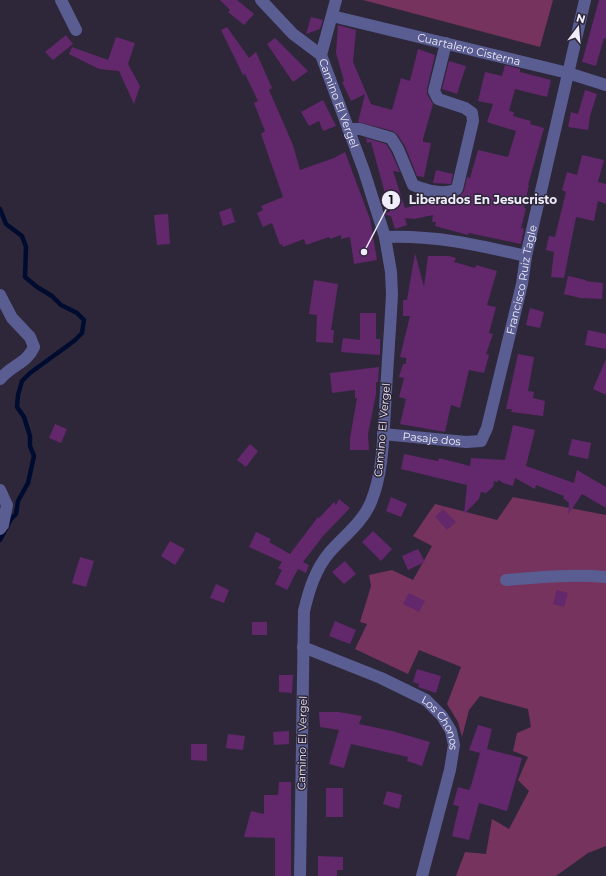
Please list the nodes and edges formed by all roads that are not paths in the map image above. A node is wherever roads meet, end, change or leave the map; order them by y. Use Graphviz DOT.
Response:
graph roads {
  1 [pos="60,0"];
  2 [pos="261,0"];
  3 [pos="336,0"];
  4 [pos="585,0"];
  5 [pos="332,16"];
  6 [pos="76,30"];
  7 [pos="446,43"];
  8 [pos="321,55"];
  9 [pos="568,73"];
  10 [pos="606,85"];
  11 [pos="348,129"];
  12 [pos="385,237"];
  13 [pos="526,256"];
  14 [pos="0,295"];
  15 [pos="0,379"];
  16 [pos="383,434"];
  17 [pos="481,441"];
  18 [pos="0,490"];
  19 [pos="0,529"];
  20 [pos="606,577"];
  21 [pos="506,580"];
  22 [pos="303,647"];
  23 [pos="300,876"];
  24 [pos="422,876"];
  1 -- 6 [label="street"];
  2 -- 8 [label="street, Camino El Vergel"];
  3 -- 5 [label="street"];
  4 -- 9 [label="street, Francisco Ruiz Tagle"];
  5 -- 7 [label="street, Cuartalero Cisterna"];
  5 -- 8 [label="street"];
  7 -- 9 [label="street, Cuartalero Cisterna"];
  7 -- 11 [label="street"];
  8 -- 11 [label="street, Camino El Vergel"];
  9 -- 10 [label="street, Cuartalero Cisterna"];
  9 -- 13 [label="street, Francisco Ruiz Tagle"];
  11 -- 12 [label="street, Camino El Vergel"];
  12 -- 13 [label="street"];
  12 -- 16 [label="street, Camino El Vergel"];
  13 -- 17 [label="street, Francisco Ruiz Tagle"];
  14 -- 15 [label="street"];
  16 -- 17 [label="street, Pasaje dos"];
  16 -- 22 [label="street, Camino El Vergel"];
  18 -- 19 [label="street"];
  20 -- 21 [label="street"];
  22 -- 23 [label="street, Camino El Vergel"];
  22 -- 24 [label="street, Los Chonos"];
}
